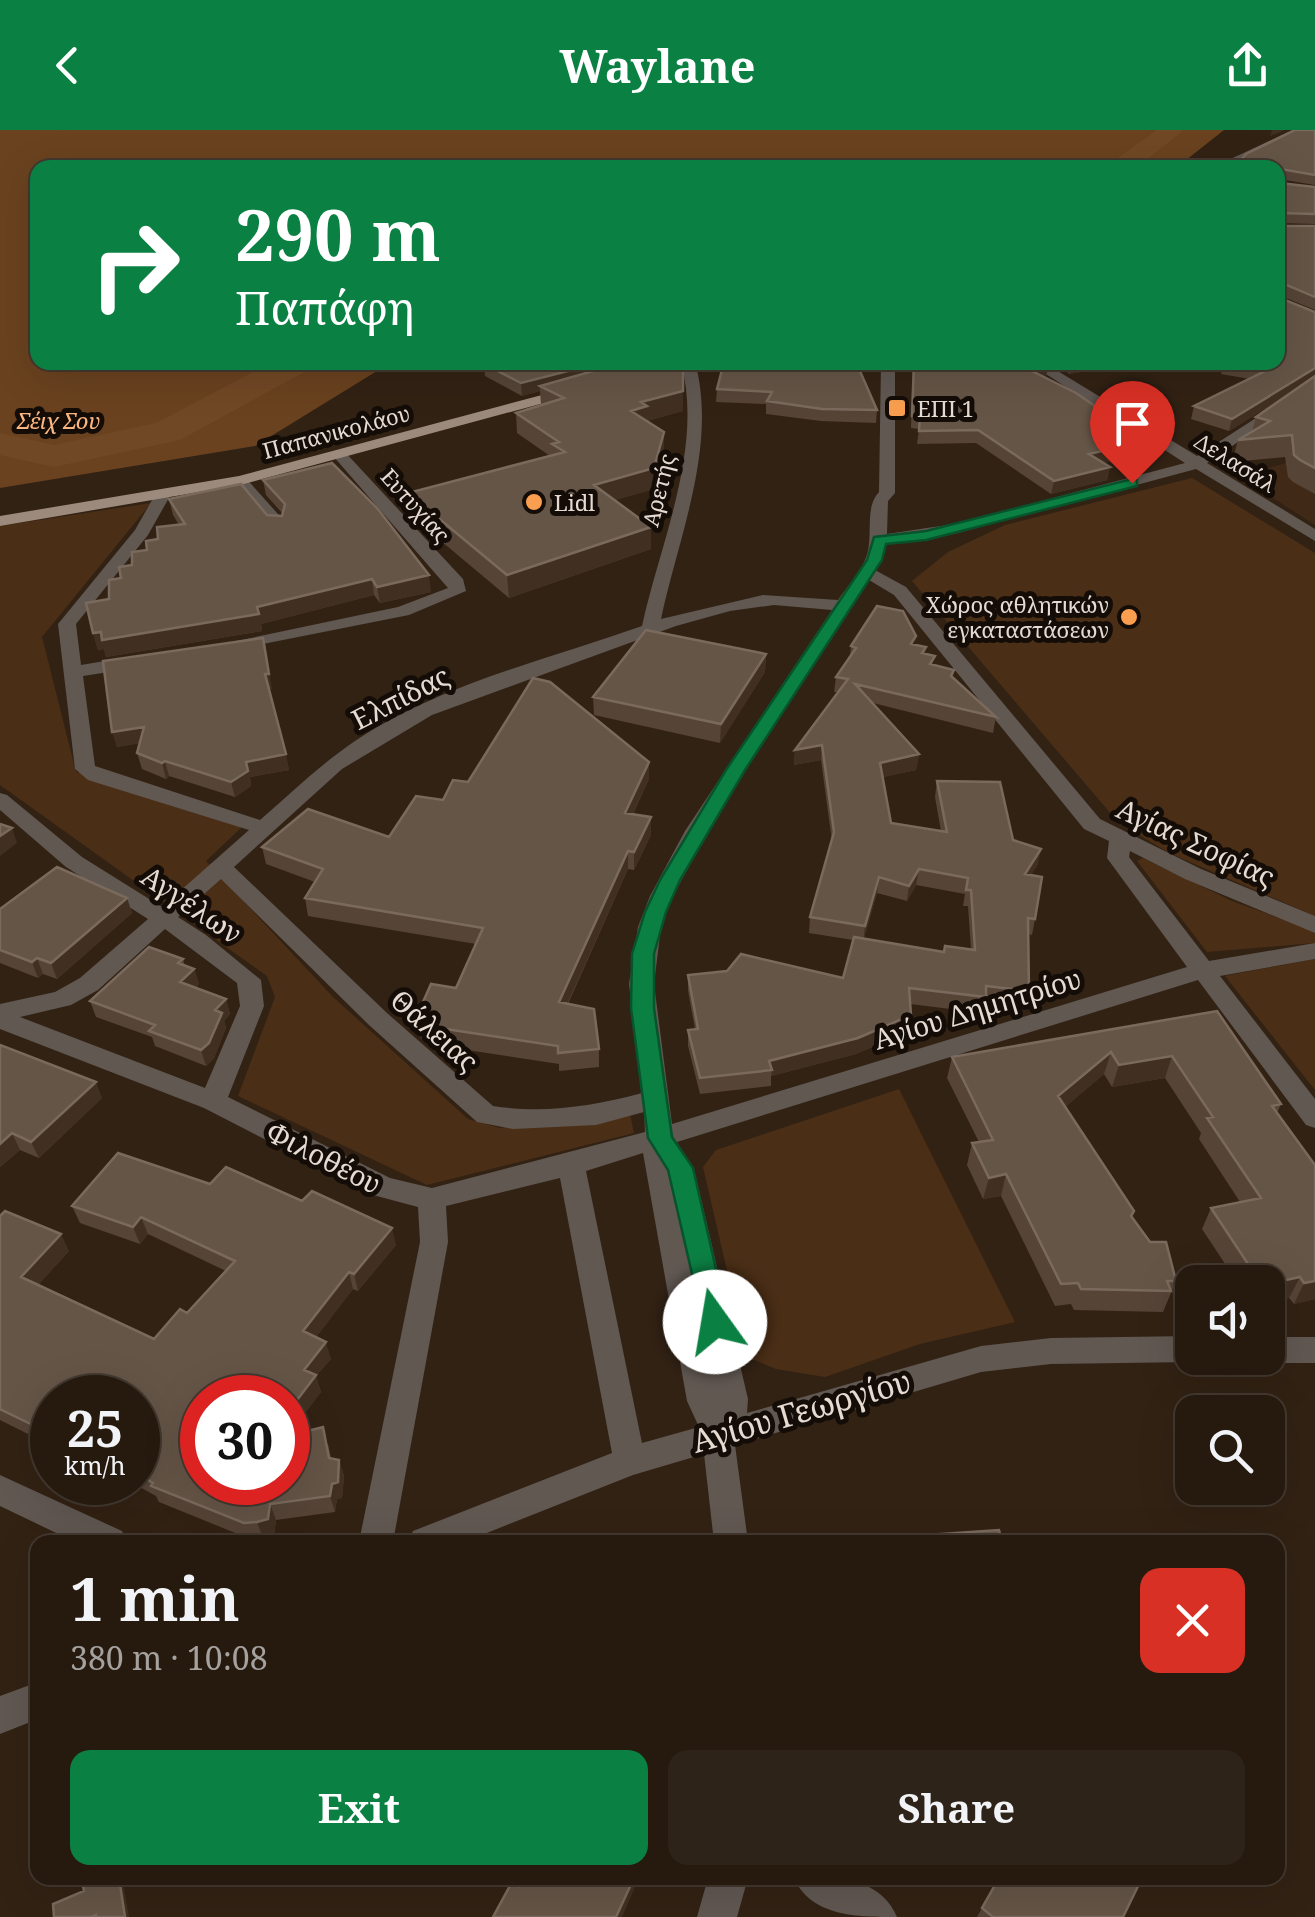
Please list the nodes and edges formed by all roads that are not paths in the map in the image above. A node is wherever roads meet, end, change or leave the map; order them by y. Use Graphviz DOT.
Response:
graph roads {
  1 [pos="1300,130"];
  2 [pos="1234,160"];
  3 [pos="692,370"];
  4 [pos="878,370"];
  5 [pos="888,370"];
  6 [pos="1045,370"];
  7 [pos="1315,384"];
  8 [pos="588,386"];
  9 [pos="339,454"];
  10 [pos="1196,464"];
  11 [pos="240,480"];
  12 [pos="162,496"];
  13 [pos="880,500"];
  14 [pos="0,520"];
  15 [pos="279,526"];
  16 [pos="1315,536"];
  17 [pos="879,540"];
  18 [pos="866,572"];
  19 [pos="842,606"];
  20 [pos="650,629"];
  21 [pos="210,651"];
  22 [pos="153,660"];
  23 [pos="74,672"];
  24 [pos="0,799"];
  25 [pos="264,828"];
  26 [pos="1120,840"];
  27 [pos="222,866"];
  28 [pos="165,918"];
  29 [pos="1315,926"];
  30 [pos="1315,951"];
  31 [pos="1200,971"];
  32 [pos="0,1016"];
  33 [pos="656,1099"];
  34 [pos="213,1101"];
  35 [pos="1315,1118"];
  36 [pos="660,1138"];
  37 [pos="572,1165"];
  38 [pos="432,1199"];
  39 [pos="1175,1349"];
  40 [pos="1285,1350"];
  41 [pos="1315,1350"];
  42 [pos="718,1434"];
  43 [pos="630,1461"];
  44 [pos="0,1490"];
  45 [pos="95,1535"];
  46 [pos="377,1535"];
  47 [pos="443,1535"];
  48 [pos="731,1535"];
  49 [pos="30,1703"];
  50 [pos="0,1715"];
  51 [pos="726,1885"];
  52 [pos="825,1885"];
  53 [pos="717,1917"];
  54 [pos="877,1917"];
  1 -- 2 [label="street"];
  3 -- 20 [label="street, Αρετής"];
  4 -- 13 [label="street"];
  5 -- 13 [label="street"];
  6 -- 10 [label="street, Δελασάλ"];
  7 -- 10 [label="street"];
  8 -- 9 [label="main road, Παπανικολάου"];
  9 -- 11 [label="main road, Παπανικολάου"];
  9 -- 21 [label="street, Ευτυχίας"];
  10 -- 16 [label="street, Δελασάλ"];
  10 -- 17 [label="street"];
  11 -- 12 [label="main road, Παπανικολάου"];
  11 -- 15 [label="street"];
  12 -- 14 [label="main road, Παπανικολάου"];
  12 -- 23 [label="street"];
  13 -- 17 [label="street"];
  17 -- 18 [label="street"];
  18 -- 19 [label="street"];
  18 -- 26 [label="street, Αγίας Σοφίας"];
  19 -- 20 [label="street, Ελπίδας"];
  19 -- 33 [label="street"];
  20 -- 25 [label="street, Ελπίδας"];
  22 -- 23 [label="street"];
  23 -- 25 [label="street"];
  24 -- 28 [label="street, Αγγέλων"];
  25 -- 27 [label="street, Ελπίδας"];
  26 -- 29 [label="street, Αγίας Σοφίας"];
  26 -- 31 [label="street"];
  27 -- 28 [label="street, Ελπίδας"];
  27 -- 33 [label="street, Θάλειας"];
  28 -- 32 [label="street, Ελπίδας"];
  28 -- 34 [label="street, Αγγέλων"];
  30 -- 31 [label="street, Αγίου Δημητρίου"];
  31 -- 35 [label="street"];
  31 -- 36 [label="street, Αγίου Δημητρίου"];
  32 -- 34 [label="street, Φιλοθέου"];
  33 -- 36 [label="street"];
  34 -- 38 [label="street, Φιλοθέου"];
  36 -- 37 [label="street, Φιλοθέου"];
  36 -- 42 [label="street"];
  37 -- 38 [label="street, Φιλοθέου"];
  37 -- 43 [label="street"];
  38 -- 46 [label="street"];
  39 -- 42 [label="street, Αγίου Γεωργίου"];
  40 -- 41 [label="street"];
  42 -- 43 [label="street, Αγίου Γεωργίου"];
  42 -- 48 [label="street"];
  43 -- 47 [label="street, Αγίου Γεωργίου"];
  44 -- 45 [label="street"];
  49 -- 50 [label="street"];
  51 -- 53 [label="street"];
  52 -- 54 [label="street"];
}
